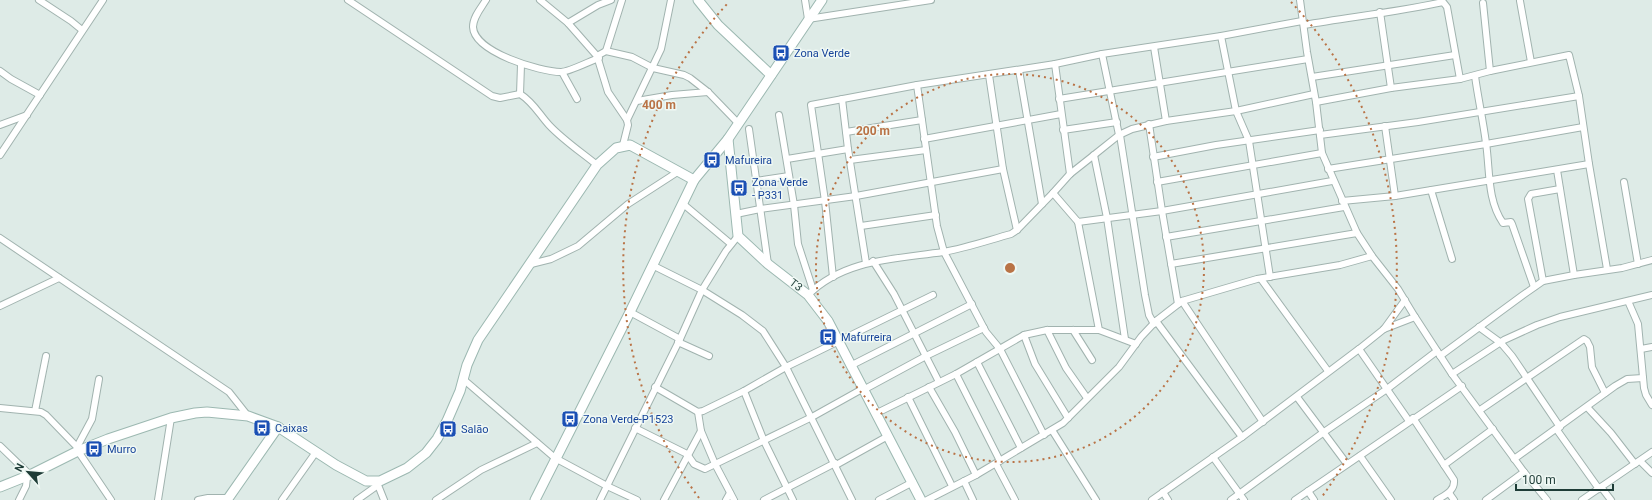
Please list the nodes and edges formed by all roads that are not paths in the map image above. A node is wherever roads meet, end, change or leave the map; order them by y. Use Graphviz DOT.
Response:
graph roads {
  1 [pos="39,0"];
  2 [pos="103,0"];
  3 [pos="348,0"];
  4 [pos="486,0"];
  5 [pos="540,0"];
  6 [pos="611,0"];
  7 [pos="622,0"];
  8 [pos="671,0"];
  9 [pos="698,0"];
  10 [pos="806,0"];
  11 [pos="822,0"];
  12 [pos="931,0"];
  13 [pos="1300,0"];
  14 [pos="1520,1"];
  15 [pos="1482,3"];
  16 [pos="1380,12"];
  17 [pos="808,19"];
  18 [pos="1303,23"];
  19 [pos="568,24"];
  20 [pos="82,30"];
  21 [pos="1221,36"];
  22 [pos="1154,47"];
  23 [pos="606,51"];
  24 [pos="1102,54"];
  25 [pos="1455,55"];
  26 [pos="598,57"];
  27 [pos="1308,58"];
  28 [pos="1532,62"];
  29 [pos="1055,64"];
  30 [pos="521,65"];
  31 [pos="1387,66"];
  32 [pos="653,68"];
  33 [pos="1019,70"];
  34 [pos="0,71"];
  35 [pos="1490,71"];
  36 [pos="562,72"];
  37 [pos="1228,72"];
  38 [pos="771,75"];
  39 [pos="989,75"];
  40 [pos="1475,76"];
  41 [pos="1312,77"];
  42 [pos="1460,80"];
  43 [pos="1160,83"];
  44 [pos="917,85"];
  45 [pos="1391,88"];
  46 [pos="1110,91"];
  47 [pos="708,92"];
  48 [pos="520,94"];
  49 [pos="1314,94"];
  50 [pos="40,95"];
  51 [pos="1579,96"];
  52 [pos="577,99"];
  53 [pos="842,99"];
  54 [pos="1059,99"];
  55 [pos="637,101"];
  56 [pos="1316,102"];
  57 [pos="1236,111"];
  58 [pos="1481,111"];
  59 [pos="1061,114"];
  60 [pos="26,115"];
  61 [pos="779,115"];
  62 [pos="1029,119"];
  63 [pos="627,120"];
  64 [pos="922,120"];
  65 [pos="1166,121"];
  66 [pos="738,122"];
  67 [pos="1116,122"];
  68 [pos="1148,124"];
  69 [pos="0,125"];
  70 [pos="996,126"];
  71 [pos="1385,126"];
  72 [pos="1583,126"];
  73 [pos="749,128"];
  74 [pos="1063,130"];
  75 [pos="846,132"];
  76 [pos="1320,133"];
  77 [pos="1120,135"];
  78 [pos="728,139"];
  79 [pos="924,139"];
  80 [pos="1249,141"];
  81 [pos="1486,144"];
  82 [pos="624,145"];
  83 [pos="848,149"];
  84 [pos="926,150"];
  85 [pos="1322,153"];
  86 [pos="818,154"];
  87 [pos="0,155"];
  88 [pos="1094,155"];
  89 [pos="1153,156"];
  90 [pos="787,159"];
  91 [pos="850,160"];
  92 [pos="1390,160"];
  93 [pos="1589,164"];
  94 [pos="597,165"];
  95 [pos="1252,165"];
  96 [pos="1003,169"];
  97 [pos="1328,169"];
  98 [pos="1557,170"];
  99 [pos="679,171"];
  100 [pos="1070,174"];
  101 [pos="790,176"];
  102 [pos="694,180"];
  103 [pos="1332,180"];
  104 [pos="756,181"];
  105 [pos="1489,181"];
  106 [pos="1157,182"];
  107 [pos="1624,182"];
  108 [pos="931,183"];
  109 [pos="1560,189"];
  110 [pos="1431,190"];
  111 [pos="1053,193"];
  112 [pos="1257,195"];
  113 [pos="856,196"];
  114 [pos="1395,196"];
  115 [pos="825,201"];
  116 [pos="682,203"];
  117 [pos="1042,204"];
  118 [pos="1343,204"];
  119 [pos="794,205"];
  120 [pos="760,209"];
  121 [pos="1162,211"];
  122 [pos="736,214"];
  123 [pos="1133,215"];
  124 [pos="936,216"];
  125 [pos="1107,218"];
  126 [pos="1078,222"];
  127 [pos="1262,222"];
  128 [pos="861,226"];
  129 [pos="1017,230"];
  130 [pos="1357,233"];
  131 [pos="738,236"];
  132 [pos="1166,237"];
  133 [pos="0,238"];
  134 [pos="731,244"];
  135 [pos="1265,248"];
  136 [pos="944,252"];
  137 [pos="1372,256"];
  138 [pos="1452,259"];
  139 [pos="1652,260"];
  140 [pos="873,261"];
  141 [pos="866,263"];
  142 [pos="531,264"];
  143 [pos="768,264"];
  144 [pos="1171,264"];
  145 [pos="1638,264"];
  146 [pos="652,265"];
  147 [pos="1607,269"];
  148 [pos="1574,275"];
  149 [pos="833,277"];
  150 [pos="1270,277"];
  151 [pos="60,278"];
  152 [pos="1261,279"];
  153 [pos="1543,282"];
  154 [pos="1534,287"];
  155 [pos="702,290"];
  156 [pos="810,292"];
  157 [pos="933,295"];
  158 [pos="1652,295"];
  159 [pos="1405,300"];
  160 [pos="1628,301"];
  161 [pos="1180,303"];
  162 [pos="972,304"];
  163 [pos="0,306"];
  164 [pos="903,310"];
  165 [pos="630,312"];
  166 [pos="1415,317"];
  167 [pos="1155,323"];
  168 [pos="984,328"];
  169 [pos="1479,328"];
  170 [pos="1384,329"];
  171 [pos="1047,330"];
  172 [pos="1073,330"];
  173 [pos="1099,330"];
  174 [pos="914,333"];
  175 [pos="1024,336"];
  176 [pos="1125,339"];
  177 [pos="679,340"];
  178 [pos="840,342"];
  179 [pos="1500,343"];
  180 [pos="1136,344"];
  181 [pos="1652,348"];
  182 [pos="1000,349"];
  183 [pos="1359,349"];
  184 [pos="1641,349"];
  185 [pos="1438,353"];
  186 [pos="46,356"];
  187 [pos="710,356"];
  188 [pos="926,356"];
  189 [pos="1092,360"];
  190 [pos="977,362"];
  191 [pos="852,365"];
  192 [pos="786,367"];
  193 [pos="1328,371"];
  194 [pos="956,374"];
  195 [pos="1452,374"];
  196 [pos="1527,377"];
  197 [pos="1643,378"];
  198 [pos="99,379"];
  199 [pos="463,379"];
  200 [pos="939,382"];
  201 [pos="1462,386"];
  202 [pos="655,387"];
  203 [pos="929,387"];
  204 [pos="865,388"];
  205 [pos="1386,389"];
  206 [pos="744,391"];
  207 [pos="1605,394"];
  208 [pos="908,397"];
  209 [pos="1297,397"];
  210 [pos="1087,398"];
  211 [pos="1651,402"];
  212 [pos="1587,407"];
  213 [pos="0,408"];
  214 [pos="1480,410"];
  215 [pos="35,411"];
  216 [pos="698,412"];
  217 [pos="877,413"];
  218 [pos="248,416"];
  219 [pos="812,417"];
  220 [pos="171,418"];
  221 [pos="1068,418"];
  222 [pos="1411,419"];
  223 [pos="1263,422"];
  224 [pos="278,427"];
  225 [pos="635,428"];
  226 [pos="1558,428"];
  227 [pos="1493,429"];
  228 [pos="1052,430"];
  229 [pos="701,431"];
  230 [pos="1324,432"];
  231 [pos="1044,435"];
  232 [pos="888,436"];
  233 [pos="1242,437"];
  234 [pos="764,441"];
  235 [pos="537,443"];
  236 [pos="0,446"];
  237 [pos="1022,448"];
  238 [pos="78,449"];
  239 [pos="316,452"];
  240 [pos="1652,452"];
  241 [pos="687,454"];
  242 [pos="1360,456"];
  243 [pos="1213,457"];
  244 [pos="555,458"];
  245 [pos="1514,459"];
  246 [pos="998,462"];
  247 [pos="1638,463"];
  248 [pos="715,464"];
  249 [pos="835,464"];
  250 [pos="1347,464"];
  251 [pos="1444,465"];
  252 [pos="1524,472"];
  253 [pos="1652,473"];
  254 [pos="976,475"];
  255 [pos="28,476"];
  256 [pos="964,481"];
  257 [pos="913,482"];
  258 [pos="379,483"];
  259 [pos="607,486"];
  260 [pos="952,486"];
  261 [pos="0,487"];
  262 [pos="787,488"];
  263 [pos="1600,488"];
  264 [pos="1308,491"];
  265 [pos="1163,492"];
  266 [pos="730,493"];
  267 [pos="1449,493"];
  268 [pos="1239,494"];
  269 [pos="228,499"];
  270 [pos="19,500"];
  271 [pos="111,500"];
  272 [pos="158,500"];
  273 [pos="198,500"];
  274 [pos="282,500"];
  275 [pos="357,500"];
  276 [pos="384,500"];
  277 [pos="436,500"];
  278 [pos="535,500"];
  279 [pos="600,500"];
  280 [pos="637,500"];
  281 [pos="664,500"];
  282 [pos="726,500"];
  283 [pos="734,500"];
  284 [pos="764,500"];
  285 [pos="793,500"];
  286 [pos="852,500"];
  287 [pos="879,500"];
  288 [pos="921,500"];
  289 [pos="927,500"];
  290 [pos="973,500"];
  291 [pos="1014,500"];
  292 [pos="1096,500"];
  293 [pos="1152,500"];
  294 [pos="1168,500"];
  295 [pos="1230,500"];
  296 [pos="1244,500"];
  297 [pos="1295,500"];
  298 [pos="1314,500"];
  299 [pos="1391,500"];
  300 [pos="1437,500"];
  301 [pos="1454,500"];
  302 [pos="1486,500"];
  303 [pos="1547,500"];
  304 [pos="1582,500"];
  305 [pos="1611,500"];
  1 -- 20 [label="street"];
  2 -- 20 [label="street"];
  3 -- 48 [label="street"];
  4 -- 30 [label="street"];
  5 -- 19 [label="street"];
  6 -- 19 [label="street"];
  7 -- 23 [label="street"];
  8 -- 32 [label="street"];
  9 -- 38 [label="street"];
  10 -- 17 [label="street"];
  11 -- 17 [label="street"];
  12 -- 17 [label="street"];
  13 -- 18 [label="street"];
  14 -- 28 [label="street"];
  15 -- 35 [label="street"];
  16 -- 18 [label="street"];
  16 -- 25 [label="street"];
  16 -- 31 [label="street"];
  17 -- 38 [label="street"];
  18 -- 21 [label="street"];
  18 -- 27 [label="street"];
  19 -- 26 [label="street"];
  20 -- 50 [label="street"];
  21 -- 22 [label="street"];
  21 -- 37 [label="street"];
  22 -- 24 [label="street"];
  22 -- 43 [label="street"];
  23 -- 26 [label="street"];
  23 -- 32 [label="street"];
  24 -- 29 [label="street"];
  24 -- 46 [label="street"];
  25 -- 31 [label="street"];
  25 -- 42 [label="street"];
  26 -- 36 [label="street"];
  26 -- 63 [label="street"];
  27 -- 37 [label="street"];
  27 -- 41 [label="street"];
  28 -- 35 [label="street"];
  28 -- 51 [label="street"];
  29 -- 33 [label="street"];
  29 -- 54 [label="street"];
  30 -- 36 [label="street"];
  30 -- 48 [label="street"];
  31 -- 41 [label="street"];
  31 -- 45 [label="street"];
  32 -- 47 [label="street"];
  32 -- 55 [label="street"];
  33 -- 39 [label="street"];
  33 -- 62 [label="street"];
  34 -- 50 [label="street"];
  35 -- 40 [label="street"];
  36 -- 52 [label="street"];
  37 -- 43 [label="street"];
  37 -- 57 [label="street"];
  38 -- 66 [label="street"];
  39 -- 44 [label="street"];
  39 -- 70 [label="street"];
  40 -- 42 [label="street"];
  40 -- 58 [label="street"];
  41 -- 49 [label="street"];
  42 -- 45 [label="street"];
  43 -- 46 [label="street"];
  43 -- 65 [label="street"];
  44 -- 53 [label="street"];
  44 -- 64 [label="street"];
  45 -- 56 [label="street"];
  46 -- 54 [label="street"];
  46 -- 67 [label="street"];
  47 -- 55 [label="street"];
  47 -- 66 [label="street"];
  48 -- 94 [label="street"];
  49 -- 56 [label="street"];
  49 -- 57 [label="street"];
  50 -- 60 [label="street"];
  51 -- 58 [label="street"];
  51 -- 72 [label="street"];
  53 -- 75 [label="street"];
  53 -- 86 [label="street"];
  54 -- 59 [label="street"];
  55 -- 63 [label="street"];
  56 -- 76 [label="street"];
  57 -- 65 [label="street"];
  57 -- 80 [label="street"];
  58 -- 71 [label="street"];
  58 -- 81 [label="street"];
  59 -- 62 [label="street"];
  59 -- 74 [label="street"];
  60 -- 69 [label="street"];
  60 -- 87 [label="street"];
  61 -- 90 [label="street"];
  62 -- 70 [label="street"];
  62 -- 117 [label="street"];
  63 -- 82 [label="street"];
  64 -- 75 [label="street"];
  64 -- 79 [label="street"];
  65 -- 68 [label="street"];
  66 -- 78 [label="street"];
  67 -- 74 [label="street"];
  67 -- 77 [label="street"];
  68 -- 77 [label="street"];
  68 -- 89 [label="street"];
  70 -- 79 [label="street"];
  70 -- 96 [label="street"];
  71 -- 76 [label="street"];
  71 -- 92 [label="street"];
  72 -- 81 [label="street"];
  72 -- 93 [label="street"];
  73 -- 104 [label="street"];
  74 -- 100 [label="street"];
  75 -- 83 [label="street"];
  76 -- 80 [label="street"];
  76 -- 85 [label="street"];
  77 -- 88 [label="street"];
  77 -- 123 [label="street"];
  78 -- 102 [label="street"];
  78 -- 122 [label="street"];
  79 -- 84 [label="street"];
  80 -- 89 [label="street"];
  80 -- 95 [label="street"];
  81 -- 92 [label="street"];
  81 -- 105 [label="street"];
  82 -- 94 [label="street"];
  82 -- 99 [label="street"];
  83 -- 86 [label="street"];
  83 -- 91 [label="street"];
  84 -- 91 [label="street"];
  84 -- 108 [label="street"];
  85 -- 95 [label="street"];
  85 -- 97 [label="street"];
  86 -- 90 [label="street"];
  86 -- 115 [label="street"];
  88 -- 100 [label="street"];
  88 -- 125 [label="street"];
  89 -- 106 [label="street"];
  90 -- 101 [label="street"];
  91 -- 113 [label="street"];
  92 -- 97 [label="street"];
  92 -- 114 [label="street"];
  93 -- 98 [label="street"];
  93 -- 147 [label="street"];
  94 -- 142 [label="street"];
  95 -- 106 [label="street"];
  95 -- 112 [label="street"];
  96 -- 108 [label="street"];
  96 -- 129 [label="street"];
  97 -- 103 [label="street"];
  98 -- 105 [label="street"];
  98 -- 109 [label="street"];
  99 -- 102 [label="street"];
  99 -- 142 [label="street"];
  100 -- 111 [label="street"];
  101 -- 104 [label="street"];
  101 -- 119 [label="street"];
  102 -- 116 [label="street"];
  103 -- 112 [label="street"];
  103 -- 118 [label="street"];
  104 -- 120 [label="street"];
  105 -- 110 [label="street"];
  105 -- 154 [label="street"];
  106 -- 121 [label="street"];
  107 -- 145 [label="street"];
  108 -- 113 [label="street"];
  108 -- 124 [label="street"];
  109 -- 148 [label="street"];
  109 -- 153 [label="street"];
  110 -- 114 [label="street"];
  110 -- 138 [label="street"];
  111 -- 117 [label="street"];
  111 -- 126 [label="street"];
  112 -- 121 [label="street"];
  112 -- 127 [label="street"];
  113 -- 115 [label="street"];
  113 -- 128 [label="street"];
  114 -- 118 [label="street"];
  115 -- 119 [label="street"];
  115 -- 149 [label="street"];
  116 -- 134 [label="street"];
  116 -- 146 [label="street"];
  117 -- 129 [label="street"];
  118 -- 127 [label="street"];
  118 -- 130 [label="street"];
  119 -- 120 [label="street"];
  119 -- 156 [label="street"];
  120 -- 122 [label="street"];
  120 -- 143 [label="street"];
  121 -- 123 [label="street"];
  121 -- 132 [label="street"];
  122 -- 131 [label="street"];
  123 -- 125 [label="street"];
  123 -- 167 [label="street"];
  124 -- 128 [label="street"];
  124 -- 136 [label="street"];
  125 -- 126 [label="street"];
  125 -- 176 [label="street"];
  126 -- 173 [label="street"];
  127 -- 132 [label="street"];
  127 -- 135 [label="street"];
  128 -- 141 [label="street"];
  129 -- 136 [label="street"];
  130 -- 135 [label="street"];
  130 -- 137 [label="street"];
  131 -- 134 [label="street"];
  131 -- 143 [label="street, T3"];
  132 -- 144 [label="street"];
  133 -- 151 [label="street"];
  134 -- 155 [label="street"];
  135 -- 144 [label="street"];
  135 -- 150 [label="street"];
  136 -- 140 [label="street"];
  136 -- 162 [label="street"];
  137 -- 150 [label="street"];
  137 -- 159 [label="street"];
  139 -- 145 [label="street"];
  140 -- 141 [label="street"];
  140 -- 164 [label="street"];
  141 -- 149 [label="street"];
  142 -- 199 [label="street"];
  143 -- 156 [label="street, T3"];
  144 -- 161 [label="street"];
  145 -- 147 [label="street"];
  146 -- 155 [label="street"];
  146 -- 165 [label="street"];
  147 -- 148 [label="street"];
  148 -- 153 [label="street"];
  149 -- 156 [label="street"];
  150 -- 152 [label="street"];
  151 -- 163 [label="street"];
  151 -- 218 [label="street"];
  152 -- 161 [label="street"];
  152 -- 193 [label="street"];
  153 -- 154 [label="street"];
  154 -- 169 [label="street"];
  155 -- 177 [label="street"];
  155 -- 192 [label="street"];
  156 -- 178 [label="street, T3"];
  157 -- 164 [label="street"];
  158 -- 160 [label="street"];
  159 -- 166 [label="street"];
  159 -- 170 [label="street"];
  160 -- 179 [label="street"];
  160 -- 184 [label="street"];
  161 -- 167 [label="street"];
  161 -- 223 [label="street"];
  162 -- 168 [label="street"];
  162 -- 174 [label="street"];
  164 -- 174 [label="street"];
  164 -- 178 [label="street"];
  165 -- 177 [label="street"];
  165 -- 244 [label="street"];
  166 -- 170 [label="street"];
  166 -- 185 [label="street"];
  167 -- 180 [label="street"];
  167 -- 233 [label="street"];
  168 -- 182 [label="street"];
  168 -- 188 [label="street"];
  169 -- 179 [label="street"];
  169 -- 185 [label="street"];
  170 -- 183 [label="street"];
  171 -- 172 [label="street"];
  171 -- 175 [label="street"];
  171 -- 210 [label="street"];
  172 -- 173 [label="street"];
  172 -- 189 [label="street"];
  173 -- 176 [label="street"];
  174 -- 188 [label="street"];
  174 -- 191 [label="street"];
  175 -- 182 [label="street"];
  175 -- 221 [label="street"];
  176 -- 180 [label="street"];
  177 -- 187 [label="street"];
  177 -- 202 [label="street"];
  178 -- 191 [label="street, T3"];
  178 -- 192 [label="street"];
  179 -- 195 [label="street"];
  179 -- 196 [label="street"];
  180 -- 210 [label="street"];
  181 -- 184 [label="street"];
  182 -- 190 [label="street"];
  182 -- 231 [label="street"];
  183 -- 193 [label="street"];
  183 -- 205 [label="street"];
  184 -- 197 [label="street"];
  185 -- 195 [label="street"];
  185 -- 205 [label="street"];
  186 -- 215 [label="street"];
  188 -- 200 [label="street"];
  188 -- 204 [label="street"];
  190 -- 194 [label="street"];
  190 -- 237 [label="street"];
  191 -- 204 [label="street, T3"];
  192 -- 206 [label="street"];
  192 -- 219 [label="street"];
  193 -- 209 [label="street"];
  194 -- 200 [label="street"];
  194 -- 246 [label="street"];
  195 -- 201 [label="street"];
  196 -- 207 [label="street"];
  196 -- 214 [label="street"];
  196 -- 226 [label="street"];
  197 -- 207 [label="street"];
  197 -- 211 [label="street"];
  198 -- 238 [label="street"];
  199 -- 235 [label="street"];
  199 -- 258 [label="street"];
  200 -- 203 [label="street"];
  201 -- 214 [label="street"];
  201 -- 222 [label="street"];
  202 -- 216 [label="street"];
  202 -- 225 [label="street"];
  203 -- 208 [label="street"];
  203 -- 254 [label="street"];
  204 -- 217 [label="street, T3"];
  204 -- 219 [label="street"];
  205 -- 222 [label="street"];
  205 -- 230 [label="street"];
  206 -- 216 [label="street"];
  206 -- 234 [label="street"];
  207 -- 212 [label="street"];
  208 -- 217 [label="street"];
  208 -- 260 [label="street"];
  209 -- 223 [label="street"];
  209 -- 230 [label="street"];
  210 -- 221 [label="street"];
  212 -- 226 [label="street"];
  212 -- 247 [label="street"];
  213 -- 215 [label="street"];
  214 -- 227 [label="street"];
  215 -- 238 [label="street"];
  216 -- 229 [label="street"];
  217 -- 232 [label="street, T3"];
  218 -- 220 [label="street"];
  218 -- 224 [label="street"];
  219 -- 234 [label="street"];
  219 -- 249 [label="street"];
  220 -- 238 [label="street"];
  220 -- 272 [label="street"];
  221 -- 228 [label="street"];
  222 -- 242 [label="street"];
  222 -- 251 [label="street"];
  223 -- 233 [label="street"];
  224 -- 239 [label="street"];
  224 -- 269 [label="street"];
  225 -- 241 [label="street"];
  225 -- 259 [label="street"];
  226 -- 245 [label="street"];
  226 -- 263 [label="street"];
  227 -- 245 [label="street"];
  227 -- 251 [label="street"];
  228 -- 231 [label="street"];
  228 -- 292 [label="street"];
  229 -- 241 [label="street"];
  229 -- 248 [label="street"];
  230 -- 250 [label="street"];
  230 -- 268 [label="street"];
  231 -- 237 [label="street"];
  232 -- 249 [label="street"];
  232 -- 257 [label="street, T3"];
  233 -- 243 [label="street"];
  234 -- 248 [label="street"];
  234 -- 262 [label="street"];
  235 -- 244 [label="street"];
  235 -- 277 [label="street"];
  236 -- 255 [label="street"];
  237 -- 246 [label="street"];
  238 -- 255 [label="street"];
  238 -- 271 [label="street"];
  239 -- 258 [label="street"];
  239 -- 274 [label="street"];
  240 -- 247 [label="street"];
  241 -- 248 [label="street"];
  241 -- 281 [label="street"];
  242 -- 250 [label="street"];
  242 -- 299 [label="street"];
  243 -- 265 [label="street"];
  243 -- 268 [label="street"];
  244 -- 259 [label="street"];
  244 -- 278 [label="street"];
  245 -- 252 [label="street"];
  246 -- 254 [label="street"];
  246 -- 291 [label="street"];
  247 -- 253 [label="street"];
  247 -- 263 [label="street"];
  248 -- 266 [label="street"];
  249 -- 262 [label="street"];
  249 -- 286 [label="street"];
  250 -- 264 [label="street"];
  251 -- 267 [label="street"];
  252 -- 302 [label="street"];
  252 -- 303 [label="street"];
  254 -- 256 [label="street"];
  255 -- 261 [label="street"];
  255 -- 270 [label="street"];
  256 -- 260 [label="street"];
  256 -- 290 [label="street"];
  257 -- 287 [label="street"];
  257 -- 288 [label="street, T3"];
  258 -- 275 [label="street"];
  258 -- 276 [label="street"];
  259 -- 279 [label="street"];
  259 -- 280 [label="street"];
  260 -- 289 [label="street"];
  262 -- 284 [label="street"];
  262 -- 285 [label="street"];
  263 -- 304 [label="street"];
  263 -- 305 [label="street"];
  264 -- 297 [label="street"];
  264 -- 298 [label="street"];
  265 -- 293 [label="street"];
  265 -- 294 [label="street"];
  266 -- 282 [label="street"];
  266 -- 283 [label="street"];
  267 -- 300 [label="street"];
  267 -- 301 [label="street"];
  268 -- 295 [label="street"];
  268 -- 296 [label="street"];
  269 -- 273 [label="street"];
}
